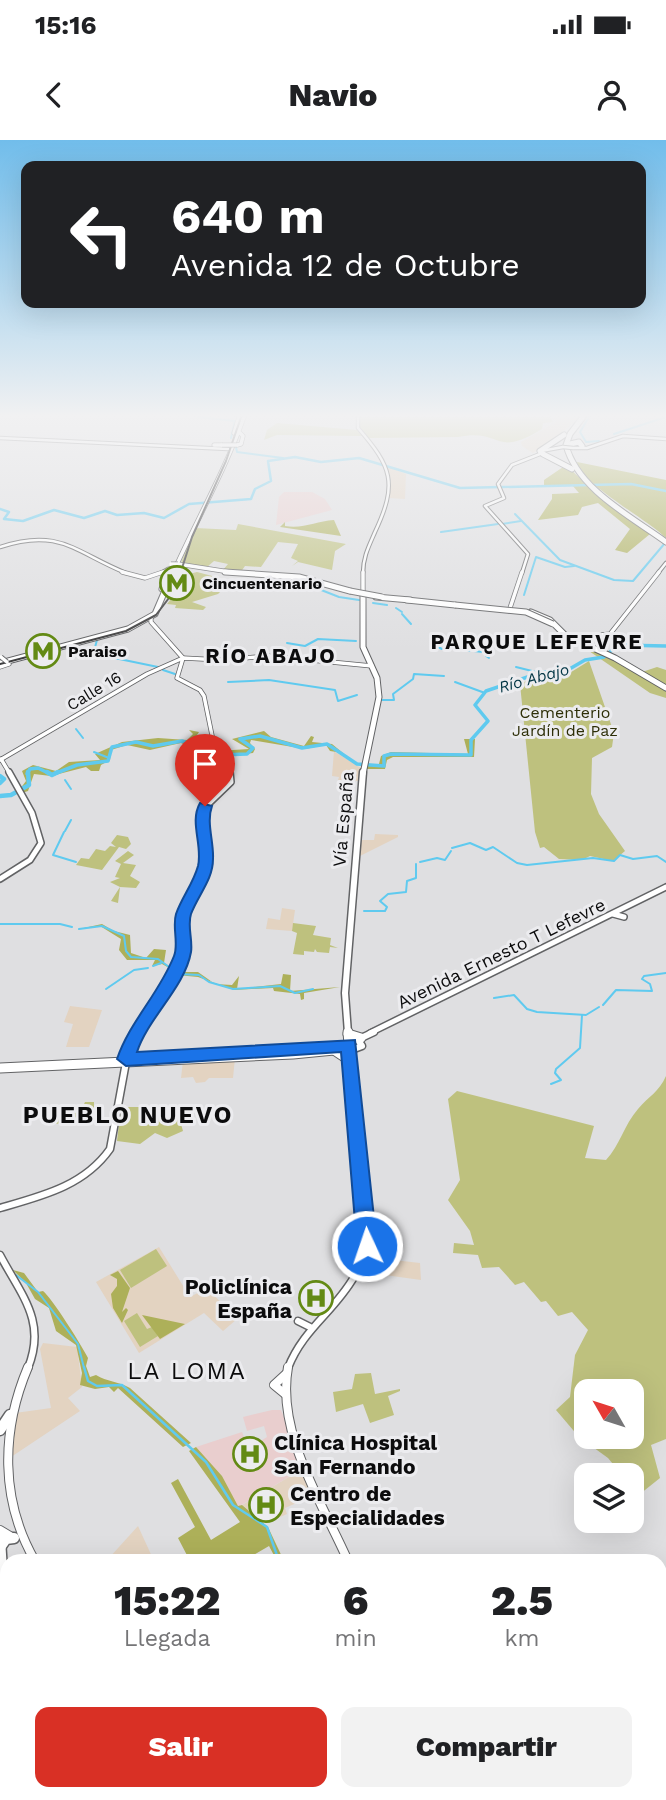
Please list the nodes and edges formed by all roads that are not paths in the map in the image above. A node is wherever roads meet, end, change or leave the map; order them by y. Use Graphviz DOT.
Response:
graph roads {
  1 [pos="207,494"];
  2 [pos="208,494"];
  3 [pos="387,494"];
  4 [pos="500,494"];
  5 [pos="606,494"];
  6 [pos="203,502"];
  7 [pos="663,538"];
  8 [pos="184,543"];
  9 [pos="0,547"];
  10 [pos="666,565"];
  11 [pos="198,567"];
  12 [pos="173,568"];
  13 [pos="150,578"];
  14 [pos="324,583"];
  15 [pos="363,596"];
  16 [pos="410,600"];
  17 [pos="159,604"];
  18 [pos="455,605"];
  19 [pos="510,608"];
  20 [pos="531,613"];
  21 [pos="151,619"];
  22 [pos="555,626"];
  23 [pos="577,640"];
  24 [pos="608,655"];
  25 [pos="183,660"];
  26 [pos="2,661"];
  27 [pos="372,666"];
  28 [pos="665,687"];
  29 [pos="0,760"];
  30 [pos="0,878"];
  31 [pos="666,887"];
  32 [pos="610,915"];
  33 [pos="624,917"];
  34 [pos="460,980"];
  35 [pos="462,988"];
  36 [pos="348,1035"];
  37 [pos="359,1039"];
  38 [pos="349,1045"];
  39 [pos="337,1048"];
  40 [pos="351,1059"];
  41 [pos="126,1061"];
  42 [pos="0,1067"];
  43 [pos="0,1208"];
  44 [pos="0,1255"];
  45 [pos="298,1321"];
  46 [pos="310,1327"];
  47 [pos="287,1373"];
  48 [pos="285,1394"];
  49 [pos="10,1415"];
  50 [pos="0,1430"];
  51 [pos="0,1530"];
  52 [pos="0,1539"];
  53 [pos="18,1541"];
  54 [pos="1,1550"];
  55 [pos="29,1554"];
  56 [pos="345,1554"];
  1 -- 6 [label="main road"];
  2 -- 6 [label="main road"];
  3 -- 15 [label="main road"];
  4 -- 19 [label="main road"];
  5 -- 7 [label="highway"];
  6 -- 8 [label="main road"];
  8 -- 12 [label="main road"];
  8 -- 12 [label="main road"];
  8 -- 17 [label="main road"];
  9 -- 13 [label="main road"];
  10 -- 23 [label="main road"];
  11 -- 12 [label="main road"];
  11 -- 12 [label="main road"];
  11 -- 14 [label="main road"];
  12 -- 13 [label="main road"];
  12 -- 13 [label="main road"];
  12 -- 17 [label="main road"];
  14 -- 15 [label="main road"];
  14 -- 16 [label="main road, bridge"];
  15 -- 16 [label="main road"];
  15 -- 27 [label="main road, Vía España"];
  16 -- 18 [label="main road"];
  17 -- 21 [label="main road"];
  17 -- 26 [label="main road"];
  18 -- 19 [label="main road"];
  18 -- 19 [label="main road"];
  18 -- 22 [label="main road, bridge"];
  19 -- 20 [label="main road"];
  19 -- 20 [label="main road"];
  20 -- 22 [label="main road"];
  21 -- 25 [label="main road"];
  21 -- 26 [label="main road"];
  22 -- 23 [label="main road"];
  22 -- 24 [label="main road"];
  23 -- 24 [label="main road"];
  24 -- 28 [label="main road"];
  25 -- 27 [label="main road, Calle 16"];
  25 -- 29 [label="main road, Calle 16"];
  25 -- 41 [label="main road"];
  27 -- 36 [label="main road, Vía España"];
  29 -- 30 [label="main road"];
  31 -- 32 [label="main road, Avenida Ernesto T Lefevre"];
  32 -- 33 [label="main road"];
  32 -- 35 [label="main road, Avenida Ernesto T Lefevre"];
  34 -- 35 [label="main road"];
  35 -- 37 [label="main road, Avenida Ernesto T Lefevre"];
  36 -- 37 [label="main road"];
  36 -- 38 [label="main road, Vía España"];
  36 -- 39 [label="main road"];
  37 -- 38 [label="main road, Avenida Ernesto T Lefevre"];
  37 -- 40 [label="main road"];
  38 -- 39 [label="main road"];
  38 -- 40 [label="main road"];
  39 -- 40 [label="main road"];
  39 -- 41 [label="main road"];
  40 -- 46 [label="main road"];
  41 -- 42 [label="main road"];
  41 -- 43 [label="main road"];
  44 -- 49 [label="main road"];
  45 -- 46 [label="main road"];
  46 -- 47 [label="main road"];
  47 -- 48 [label="main road"];
  47 -- 48 [label="main road"];
  48 -- 56 [label="main road"];
  49 -- 50 [label="main road"];
  49 -- 53 [label="main road"];
  51 -- 53 [label="main road"];
  52 -- 54 [label="main road"];
  53 -- 54 [label="main road"];
  53 -- 55 [label="main road"];
}
